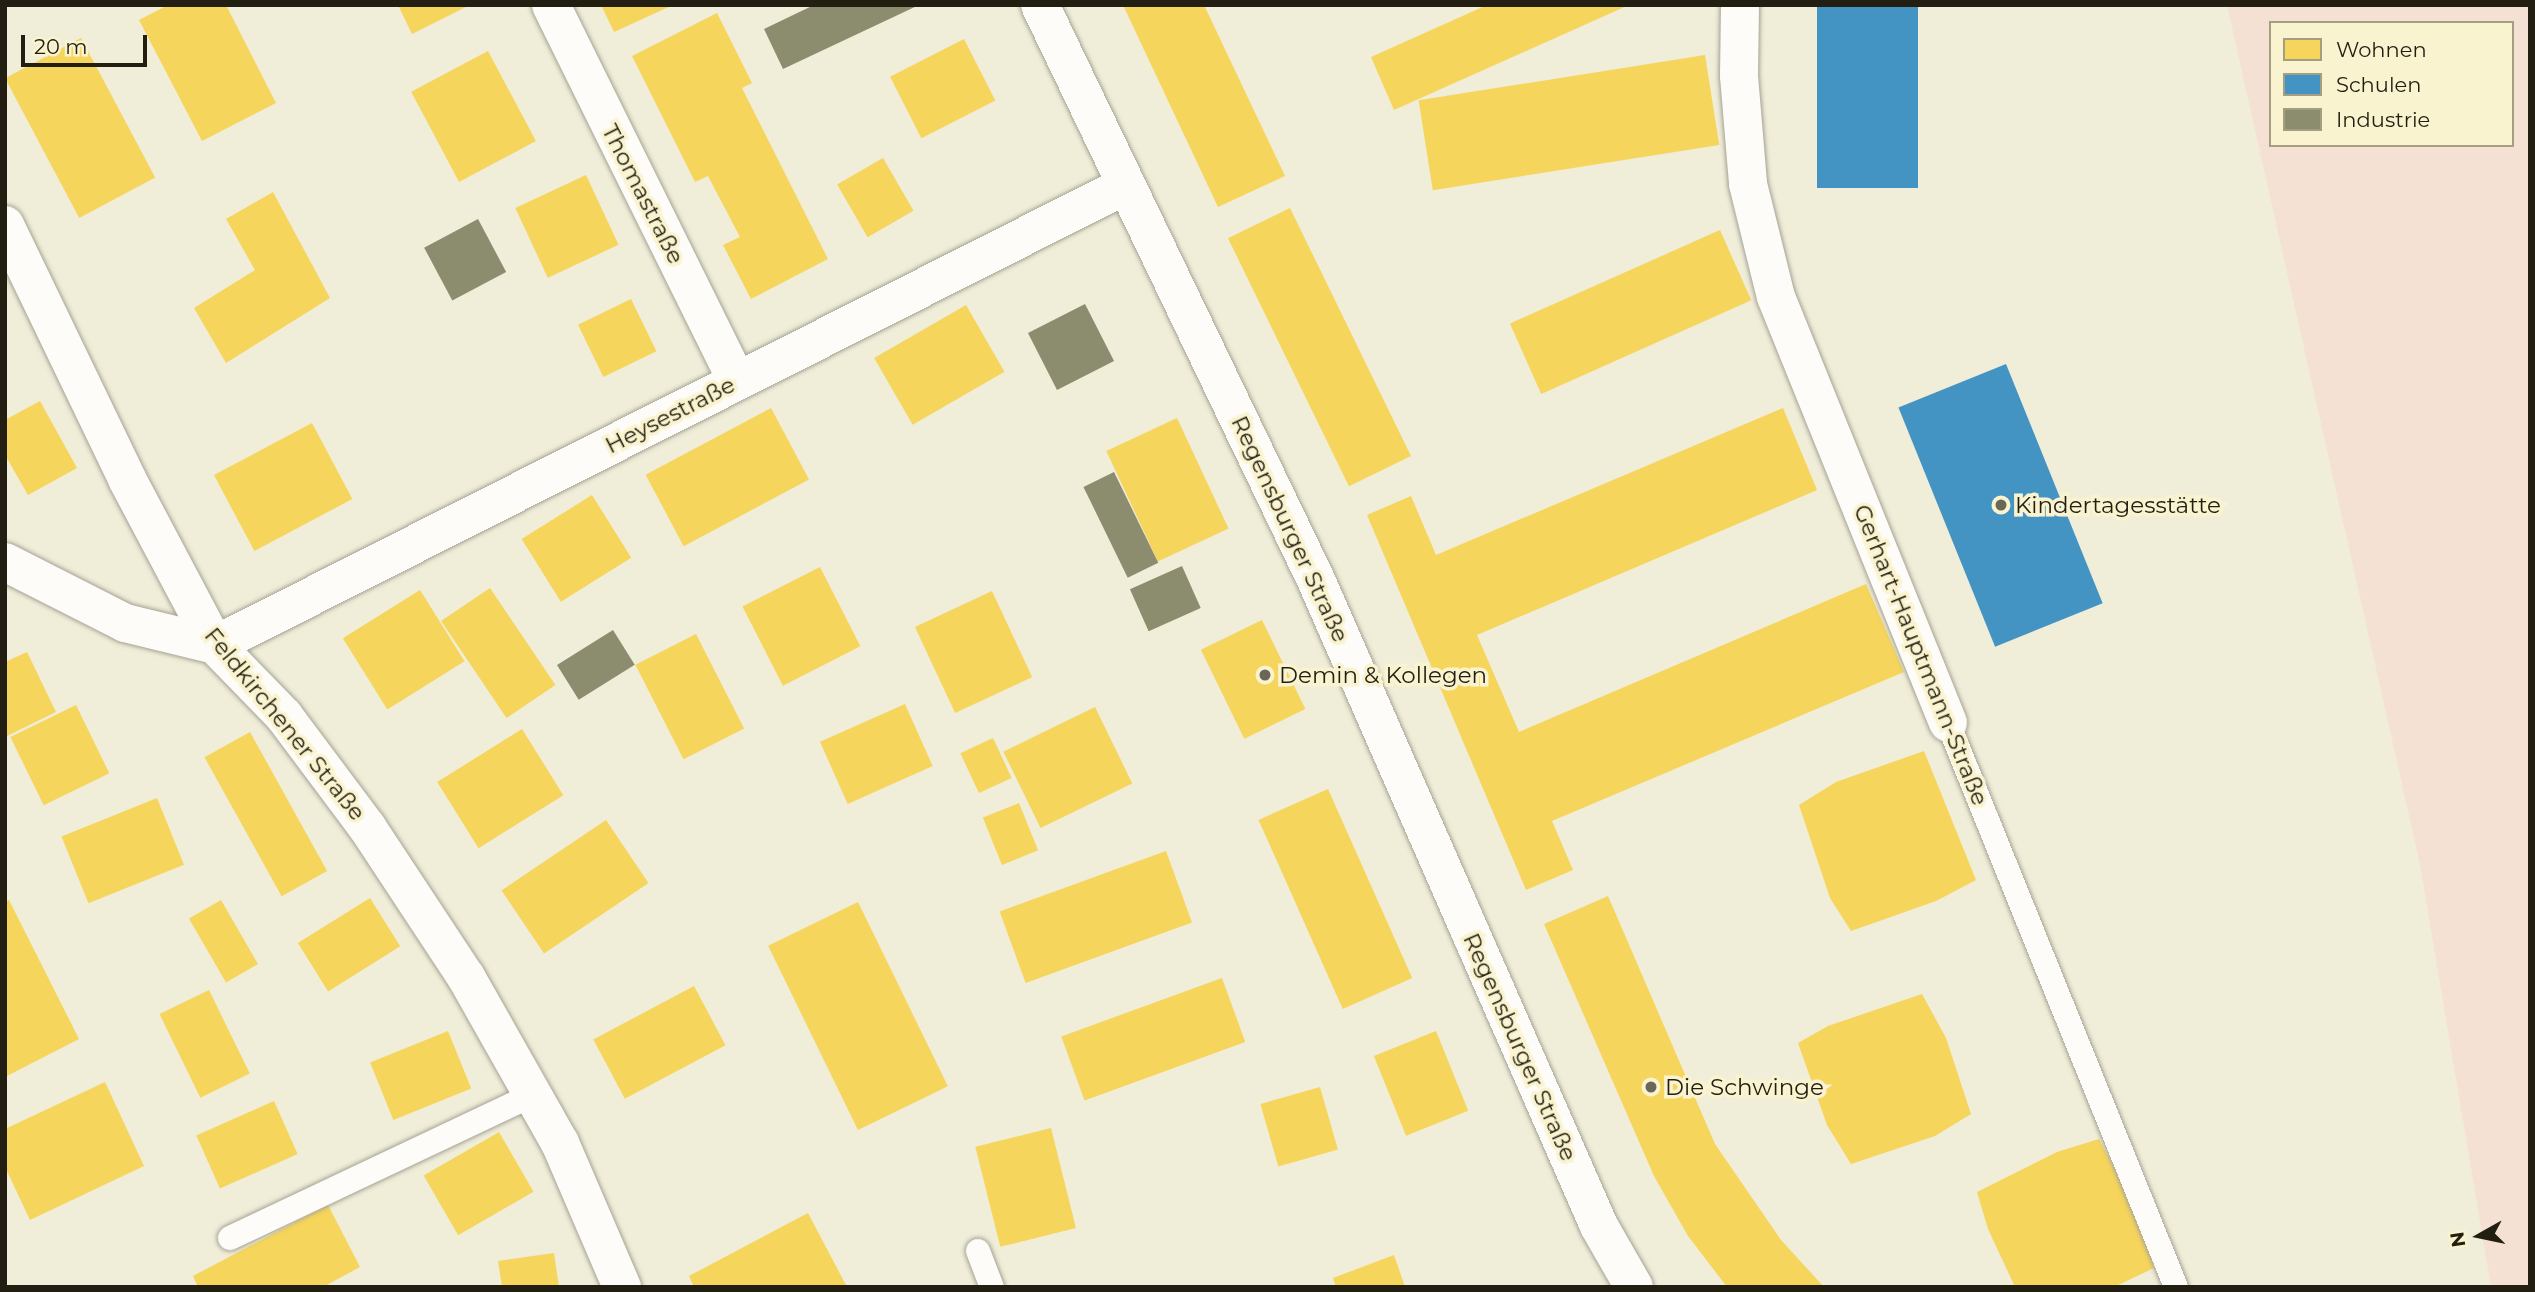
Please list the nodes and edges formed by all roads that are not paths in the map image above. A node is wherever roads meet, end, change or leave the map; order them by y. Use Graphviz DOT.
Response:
graph roads {
  1 [pos="551,5"];
  2 [pos="1040,5"];
  3 [pos="1740,5"];
  4 [pos="1126,186"];
  5 [pos="5,225"];
  6 [pos="737,381"];
  7 [pos="5,562"];
  8 [pos="215,645"];
  9 [pos="1948,723"];
  10 [pos="533,1095"];
  11 [pos="230,1238"];
  12 [pos="978,1251"];
  13 [pos="622,1287"];
  14 [pos="992,1287"];
  15 [pos="1634,1287"];
  16 [pos="2176,1287"];
  1 -- 6 [label="street, Thomastraße"];
  2 -- 4 [label="street, Regensburger Straße"];
  3 -- 9 [label="street, Gerhart-Hauptmann-Straße"];
  4 -- 6 [label="street, Heysestraße"];
  4 -- 15 [label="street, Regensburger Straße"];
  5 -- 8 [label="street, Feldkirchener Straße"];
  6 -- 8 [label="street, Heysestraße"];
  7 -- 8 [label="street"];
  8 -- 10 [label="street, Feldkirchener Straße"];
  9 -- 16 [label="lane, Gerhart-Hauptmann-Straße"];
  10 -- 11 [label="lane"];
  10 -- 13 [label="street, Feldkirchener Straße"];
  12 -- 14 [label="lane"];
}
